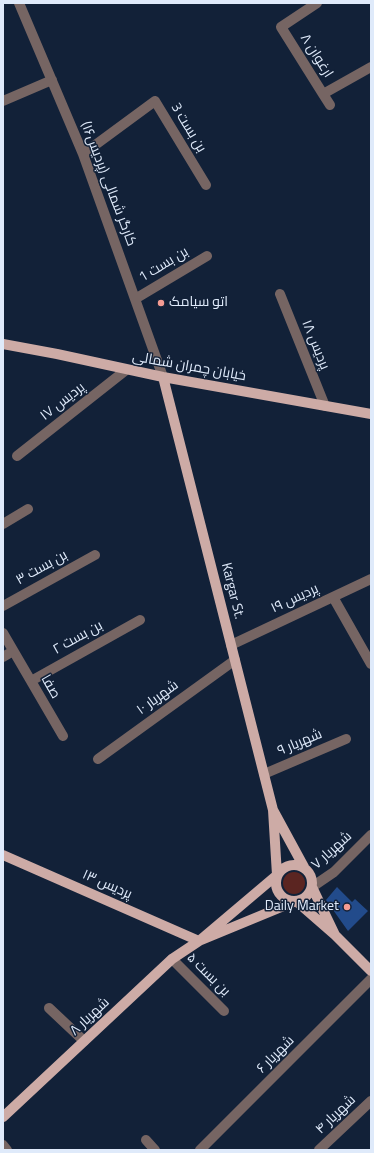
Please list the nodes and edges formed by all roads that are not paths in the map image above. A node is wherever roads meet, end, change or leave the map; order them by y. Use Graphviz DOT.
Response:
graph roads {
  1 [pos="19,3"];
  2 [pos="317,3"];
  3 [pos="371,67"];
  4 [pos="52,80"];
  5 [pos="324,94"];
  6 [pos="3,101"];
  7 [pos="330,105"];
  8 [pos="83,154"];
  9 [pos="206,185"];
  10 [pos="207,256"];
  11 [pos="280,294"];
  12 [pos="135,299"];
  13 [pos="3,344"];
  14 [pos="126,370"];
  15 [pos="164,378"];
  16 [pos="325,406"];
  17 [pos="371,414"];
  18 [pos="18,456"];
  19 [pos="28,509"];
  20 [pos="3,524"];
  21 [pos="95,555"];
  22 [pos="371,579"];
  23 [pos="333,597"];
  24 [pos="3,606"];
  25 [pos="140,620"];
  26 [pos="3,633"];
  27 [pos="231,645"];
  28 [pos="13,651"];
  29 [pos="3,657"];
  30 [pos="235,660"];
  31 [pos="371,664"];
  32 [pos="31,681"];
  33 [pos="63,736"];
  34 [pos="346,739"];
  35 [pos="98,759"];
  36 [pos="264,774"];
  37 [pos="273,810"];
  38 [pos="371,835"];
  39 [pos="3,856"];
  40 [pos="304,867"];
  41 [pos="277,875"];
  42 [pos="312,887"];
  43 [pos="296,901"];
  44 [pos="335,935"];
  45 [pos="199,941"];
  46 [pos="172,959"];
  47 [pos="371,971"];
  48 [pos="371,979"];
  49 [pos="49,1008"];
  50 [pos="224,1011"];
  51 [pos="84,1041"];
  52 [pos="371,1101"];
  53 [pos="3,1117"];
  54 [pos="146,1140"];
  55 [pos="3,1145"];
  56 [pos="7,1150"];
  57 [pos="155,1150"];
  58 [pos="200,1150"];
  59 [pos="319,1150"];
  1 -- 4 [label="street, کارگر شمالی (پردیس۱۶)"];
  2 -- 5 [label="street, ارغوان ۸"];
  3 -- 5 [label="street, ارغوان ۸"];
  4 -- 6 [label="street"];
  4 -- 8 [label="street, کارگر شمالی (پردیس۱۶)"];
  5 -- 7 [label="street"];
  8 -- 9 [label="street, بن بست 3"];
  8 -- 12 [label="street, کارگر شمالی (پردیس۱۶)"];
  10 -- 12 [label="street, بن بست 1"];
  11 -- 16 [label="street, پردیس ۱۸"];
  12 -- 15 [label="street, کارگر شمالی (پردیس۱۶)"];
  13 -- 14 [label="main road, خیابان چمران شمالی"];
  14 -- 15 [label="main road, خیابان چمران شمالی"];
  14 -- 18 [label="street, پردیس ۱۷"];
  15 -- 16 [label="main road, خیابان چمران شمالی"];
  15 -- 27 [label="main road, Kargar St."];
  16 -- 17 [label="main road, خیابان چمران شمالی"];
  19 -- 20 [label="street"];
  21 -- 24 [label="street, بن بست ۳"];
  22 -- 23 [label="street, پردیس ۱۹"];
  23 -- 27 [label="street, پردیس ۱۹"];
  23 -- 31 [label="street"];
  25 -- 32 [label="street, بن بست ۲"];
  26 -- 28 [label="street, صفا"];
  27 -- 30 [label="main road, Kargar St."];
  28 -- 29 [label="street"];
  28 -- 32 [label="street, صفا"];
  30 -- 35 [label="street, شهریار ۱۰"];
  30 -- 36 [label="main road, Kargar St."];
  32 -- 33 [label="street, صفا"];
  34 -- 36 [label="street, شهریار ۹"];
  36 -- 37 [label="main road, Kargar St."];
  37 -- 40 [label="main road, Kargar St."];
  37 -- 41 [label="main road, Kargar St."];
  38 -- 42 [label="street, شهریار ۷"];
  39 -- 45 [label="main road, پردیس ۱۳"];
  40 -- 41 [label="main road"];
  40 -- 42 [label="main road"];
  41 -- 43 [label="main road"];
  41 -- 45 [label="main road, شهریار ۸"];
  42 -- 43 [label="main road"];
  42 -- 44 [label="main road"];
  43 -- 44 [label="main road"];
  43 -- 45 [label="main road, شهریار ۸"];
  44 -- 47 [label="main road"];
  45 -- 46 [label="main road, شهریار ۸"];
  46 -- 50 [label="street, بن بست ۵"];
  46 -- 51 [label="main road, شهریار ۸"];
  48 -- 58 [label="street, شهریار ۶"];
  49 -- 51 [label="street"];
  51 -- 53 [label="main road, شهریار ۸"];
  52 -- 59 [label="street, شهریار ۴"];
  54 -- 57 [label="street"];
  55 -- 56 [label="street"];
}
